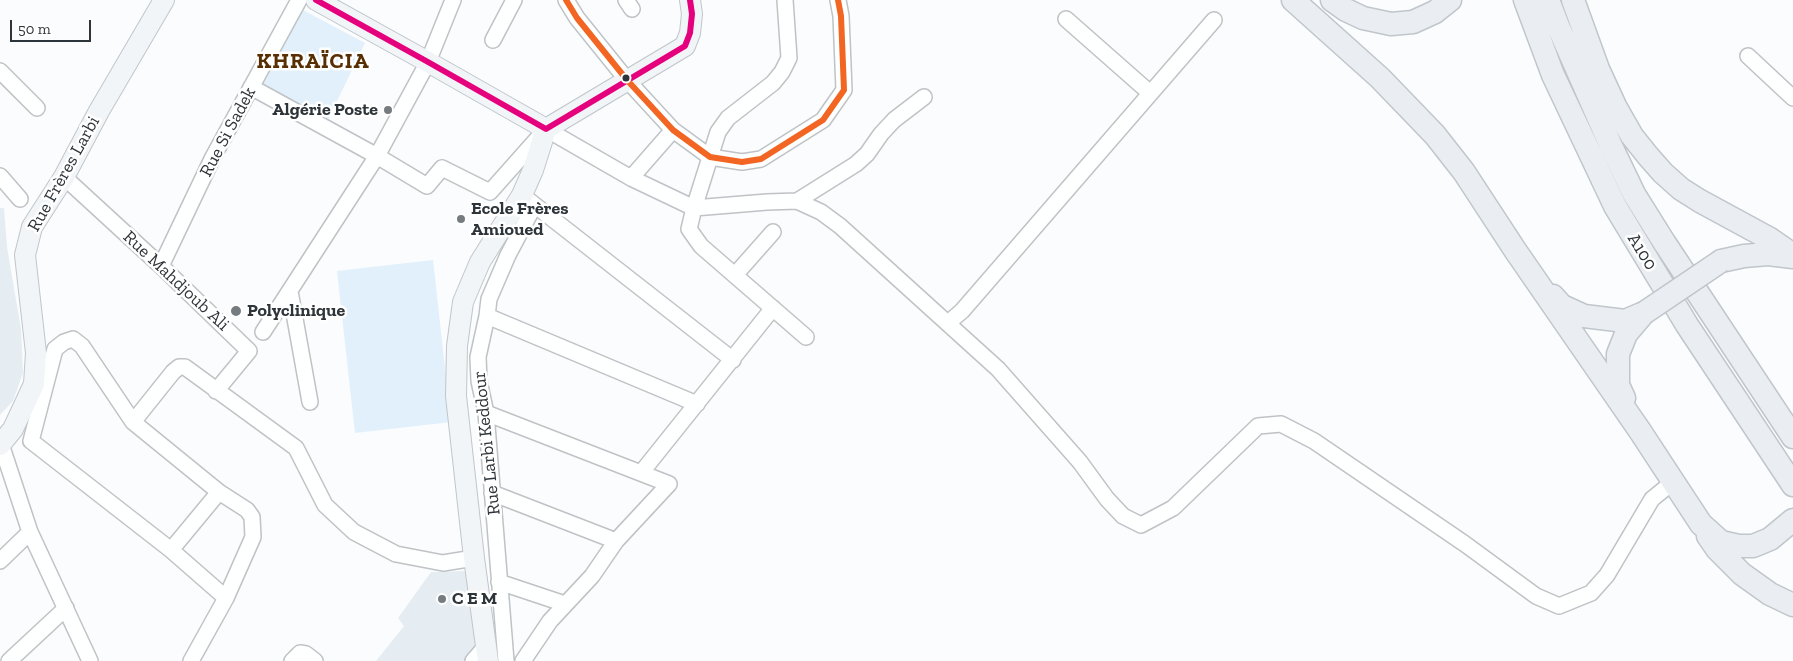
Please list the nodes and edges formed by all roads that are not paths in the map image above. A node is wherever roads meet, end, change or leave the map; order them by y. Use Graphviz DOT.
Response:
graph roads {
  1 [pos="164,0"];
  2 [pos="299,0"];
  3 [pos="316,0"];
  4 [pos="453,0"];
  5 [pos="514,0"];
  6 [pos="566,0"];
  7 [pos="690,0"];
  8 [pos="784,0"];
  9 [pos="838,0"];
  10 [pos="1293,0"];
  11 [pos="1332,0"];
  12 [pos="1450,0"];
  13 [pos="1525,0"];
  14 [pos="1548,0"];
  15 [pos="1572,0"];
  16 [pos="1066,19"];
  17 [pos="1214,20"];
  18 [pos="492,40"];
  19 [pos="1748,56"];
  20 [pos="428,62"];
  21 [pos="0,71"];
  22 [pos="627,80"];
  23 [pos="251,87"];
  24 [pos="1150,93"];
  25 [pos="924,97"];
  26 [pos="1793,98"];
  27 [pos="37,108"];
  28 [pos="546,129"];
  29 [pos="672,130"];
  30 [pos="377,156"];
  31 [pos="710,156"];
  32 [pos="0,176"];
  33 [pos="64,176"];
  34 [pos="631,178"];
  35 [pos="20,199"];
  36 [pos="528,200"];
  37 [pos="796,201"];
  38 [pos="694,208"];
  39 [pos="773,232"];
  40 [pos="1515,250"];
  41 [pos="1793,256"];
  42 [pos="161,266"];
  43 [pos="735,275"];
  44 [pos="290,291"];
  45 [pos="773,308"];
  46 [pos="1644,313"];
  47 [pos="488,316"];
  48 [pos="948,324"];
  49 [pos="263,332"];
  50 [pos="806,337"];
  51 [pos="733,360"];
  52 [pos="216,391"];
  53 [pos="310,402"];
  54 [pos="697,404"];
  55 [pos="486,413"];
  56 [pos="133,422"];
  57 [pos="1640,431"];
  58 [pos="1793,437"];
  59 [pos="5,439"];
  60 [pos="31,441"];
  61 [pos="641,473"];
  62 [pos="1673,482"];
  63 [pos="1793,485"];
  64 [pos="219,492"];
  65 [pos="492,493"];
  66 [pos="1793,520"];
  67 [pos="1701,524"];
  68 [pos="30,532"];
  69 [pos="616,541"];
  70 [pos="171,550"];
  71 [pos="474,558"];
  72 [pos="0,561"];
  73 [pos="499,582"];
  74 [pos="226,598"];
  75 [pos="565,604"];
  76 [pos="1793,605"];
  77 [pos="66,608"];
  78 [pos="483,656"];
  79 [pos="10,661"];
  80 [pos="90,661"];
  81 [pos="191,661"];
  82 [pos="292,661"];
  83 [pos="315,661"];
  84 [pos="506,661"];
  85 [pos="523,661"];
  1 -- 33 [label="main road, Rue Frères Larbi"];
  2 -- 23 [label="street, Rue Si Sadek"];
  3 -- 20 [label="main road"];
  4 -- 20 [label="street"];
  5 -- 18 [label="street"];
  6 -- 22 [label="street"];
  7 -- 22 [label="main road"];
  8 -- 31 [label="street"];
  9 -- 31 [label="street"];
  10 -- 40 [label="highway"];
  11 -- 12 [label="highway"];
  13 -- 63 [label="highway, A100 / A100"];
  14 -- 58 [label="highway, A100 / A100"];
  15 -- 41 [label="highway"];
  16 -- 24 [label="street"];
  17 -- 24 [label="street"];
  19 -- 26 [label="street"];
  20 -- 28 [label="main road"];
  20 -- 30 [label="street"];
  21 -- 27 [label="street"];
  22 -- 28 [label="main road"];
  22 -- 29 [label="street"];
  23 -- 30 [label="street"];
  23 -- 42 [label="street, Rue Si Sadek"];
  24 -- 48 [label="street"];
  25 -- 37 [label="street"];
  28 -- 30 [label="street"];
  28 -- 34 [label="street"];
  28 -- 36 [label="main road"];
  29 -- 31 [label="street"];
  29 -- 34 [label="street"];
  30 -- 44 [label="street"];
  31 -- 38 [label="street"];
  32 -- 35 [label="street"];
  33 -- 42 [label="street, Rue Mahdjoub Ali"];
  33 -- 59 [label="main road, Rue Frères Larbi"];
  34 -- 38 [label="street"];
  36 -- 47 [label="street, Rue Larbi Keddour"];
  36 -- 51 [label="street"];
  36 -- 71 [label="main road"];
  37 -- 38 [label="street"];
  37 -- 48 [label="street"];
  38 -- 43 [label="street"];
  39 -- 43 [label="street"];
  40 -- 46 [label="highway"];
  40 -- 57 [label="highway"];
  41 -- 46 [label="highway, bridge"];
  42 -- 52 [label="street, Rue Mahdjoub Ali"];
  43 -- 45 [label="street"];
  44 -- 49 [label="street"];
  44 -- 53 [label="street"];
  45 -- 50 [label="street"];
  45 -- 51 [label="street"];
  46 -- 57 [label="highway"];
  47 -- 54 [label="street"];
  47 -- 55 [label="street, Rue Larbi Keddour"];
  48 -- 62 [label="street"];
  51 -- 54 [label="street"];
  52 -- 56 [label="street"];
  52 -- 71 [label="street"];
  54 -- 61 [label="street"];
  55 -- 61 [label="street"];
  55 -- 65 [label="street, Rue Larbi Keddour"];
  56 -- 60 [label="street"];
  56 -- 64 [label="street"];
  57 -- 62 [label="highway"];
  59 -- 60 [label="street"];
  59 -- 68 [label="street"];
  60 -- 70 [label="street"];
  61 -- 69 [label="street"];
  62 -- 67 [label="highway"];
  64 -- 70 [label="street"];
  64 -- 74 [label="street"];
  65 -- 69 [label="street"];
  65 -- 73 [label="street, Rue Larbi Keddour"];
  66 -- 67 [label="highway"];
  67 -- 76 [label="highway"];
  68 -- 72 [label="street"];
  68 -- 77 [label="street"];
  69 -- 75 [label="street"];
  70 -- 74 [label="street"];
  71 -- 78 [label="main road"];
  73 -- 75 [label="street"];
  73 -- 84 [label="street, Rue Larbi Keddour"];
  74 -- 81 [label="street"];
  75 -- 85 [label="street"];
  77 -- 79 [label="street"];
  77 -- 80 [label="street"];
  82 -- 83 [label="street"];
}
